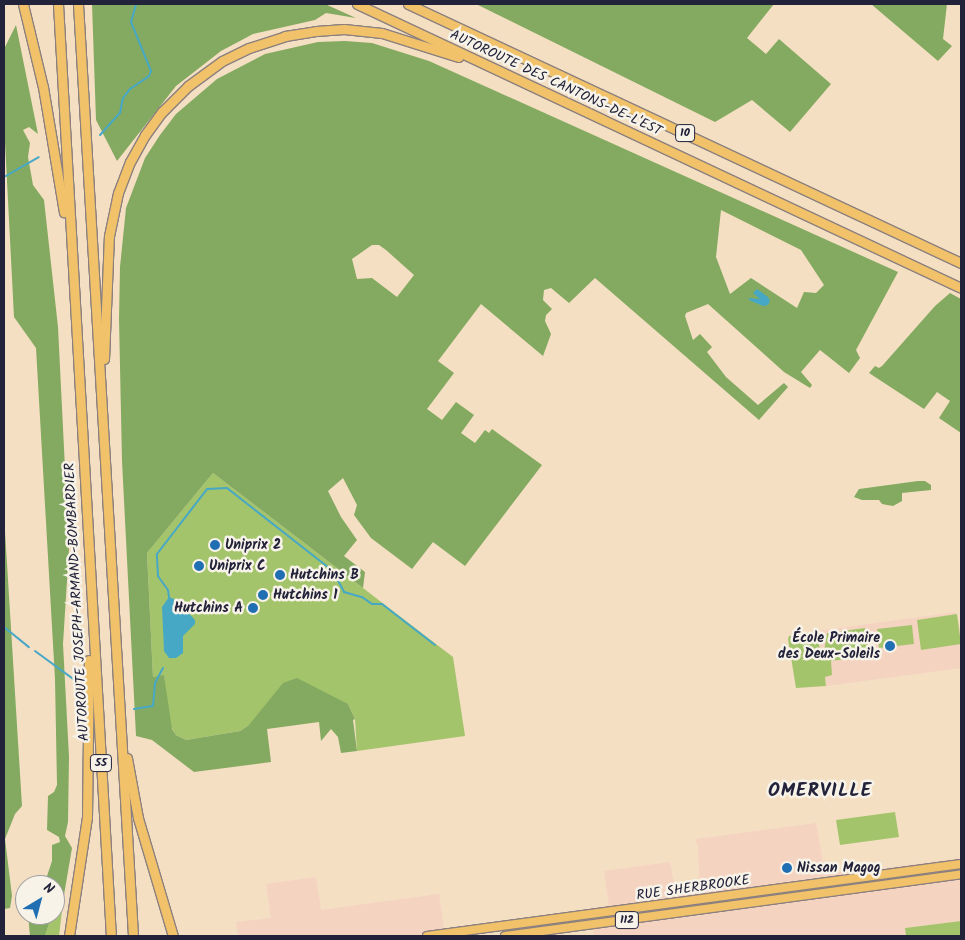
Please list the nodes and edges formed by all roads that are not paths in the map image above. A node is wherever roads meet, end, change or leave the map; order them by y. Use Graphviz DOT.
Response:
graph roads {
  1 [pos="23,4"];
  2 [pos="58,4"];
  3 [pos="78,4"];
  4 [pos="357,4"];
  5 [pos="408,4"];
  6 [pos="489,66"];
  7 [pos="961,264"];
  8 [pos="72,267"];
  9 [pos="961,288"];
  10 [pos="102,407"];
  11 [pos="91,590"];
  12 [pos="119,708"];
  13 [pos="961,864"];
  14 [pos="961,874"];
  15 [pos="69,936"];
  16 [pos="111,936"];
  17 [pos="132,936"];
  18 [pos="173,936"];
  19 [pos="427,936"];
  20 [pos="505,936"];
  1 -- 8 [label="highway"];
  2 -- 8 [label="highway"];
  3 -- 10 [label="highway"];
  4 -- 6 [label="highway, AUTOROUTE DES CANTONS-DE-L'EST / 10"];
  5 -- 7 [label="highway, AUTOROUTE DES CANTONS-DE-L'EST / 10"];
  6 -- 9 [label="highway, AUTOROUTE DES CANTONS-DE-L'EST / 10"];
  6 -- 10 [label="highway"];
  8 -- 11 [label="highway, AUTOROUTE JOSEPH-ARMAND-BOMBARDIER / 55"];
  10 -- 12 [label="highway, 55"];
  11 -- 15 [label="highway"];
  11 -- 16 [label="highway, AUTOROUTE JOSEPH-ARMAND-BOMBARDIER / 55"];
  12 -- 17 [label="highway, 55"];
  12 -- 18 [label="highway"];
  13 -- 19 [label="main road, RUE SHERBROOKE / 112"];
  14 -- 20 [label="main road, RUE SHERBROOKE / 112"];
}
